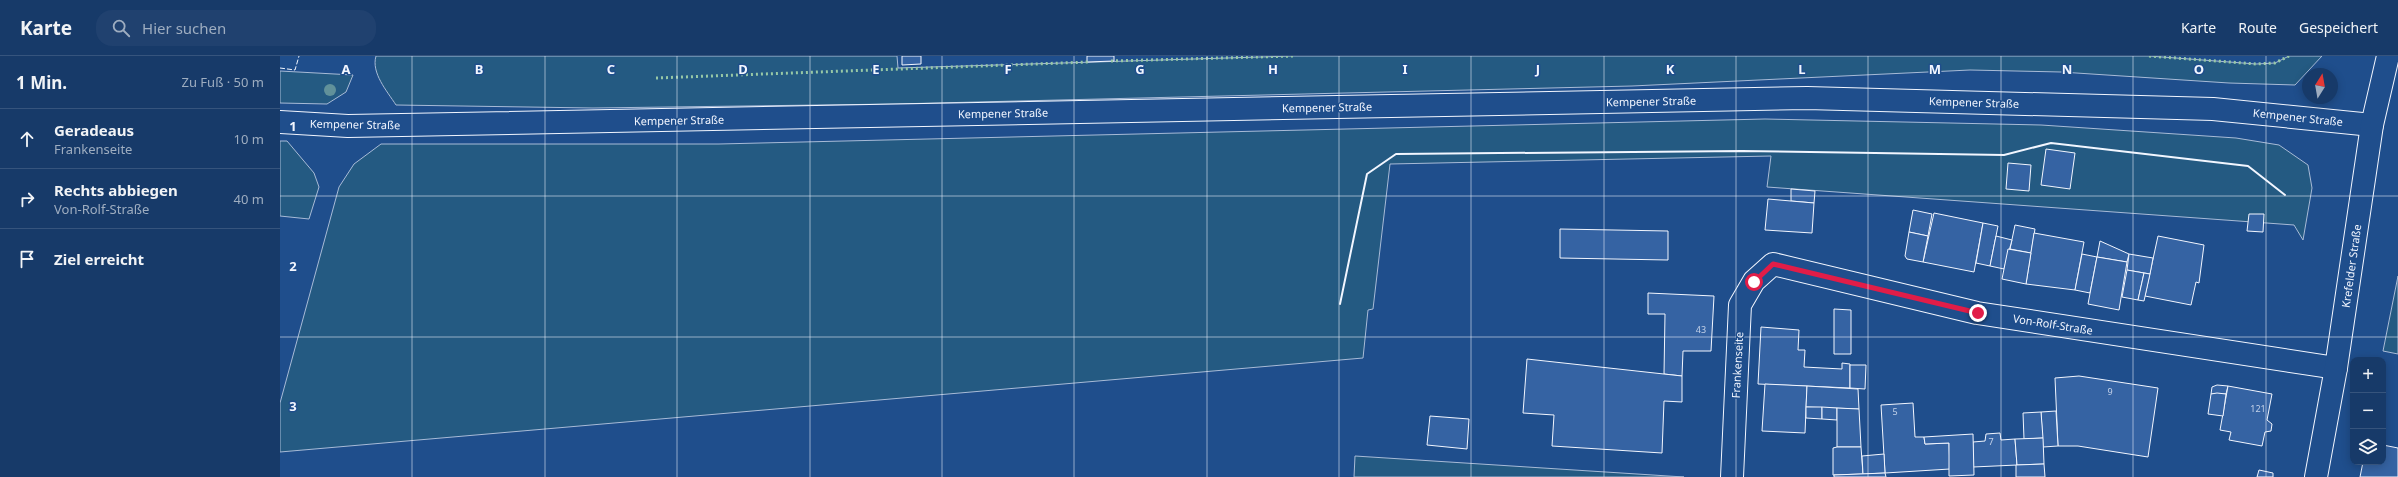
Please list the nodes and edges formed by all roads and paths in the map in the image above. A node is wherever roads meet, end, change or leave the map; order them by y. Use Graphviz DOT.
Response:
graph roads {
  1 [pos="2388,56"];
  2 [pos="280,122"];
  3 [pos="2372,125"];
  4 [pos="1773,264"];
  5 [pos="2336,368"];
  6 [pos="1732,477"];
  7 [pos="2316,477"];
  1 -- 3 [label="main road, Krefelder Straße"];
  2 -- 3 [label="main road, Kempener Straße"];
  3 -- 5 [label="main road, Krefelder Straße"];
  4 -- 5 [label="main road, Von-Rolf-Straße"];
  4 -- 6 [label="main road, Frankenseite"];
  5 -- 7 [label="main road, Krefelder Straße"];
}
